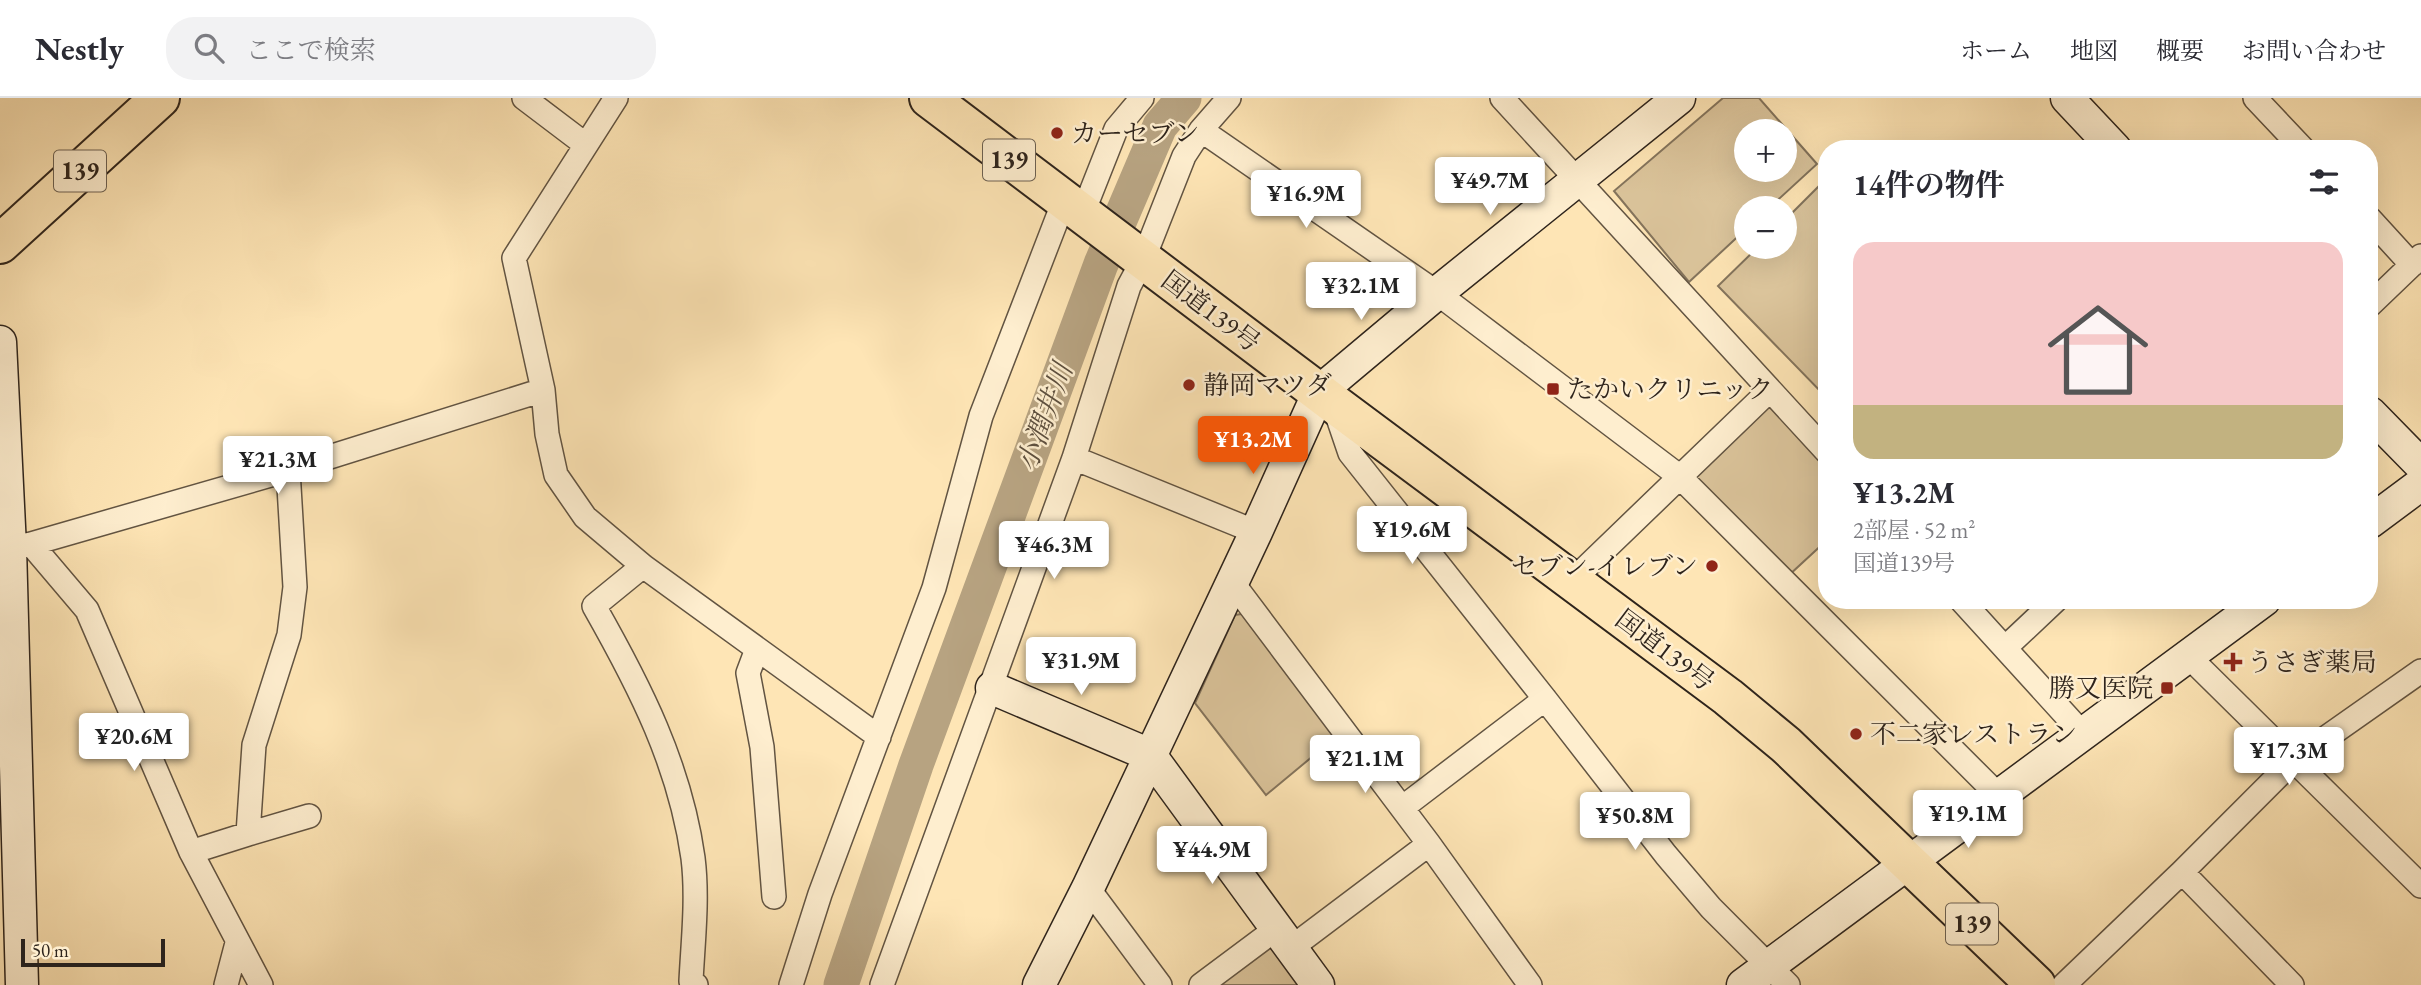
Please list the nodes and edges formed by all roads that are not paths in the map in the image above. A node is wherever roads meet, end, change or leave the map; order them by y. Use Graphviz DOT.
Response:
graph roads {
  1 [pos="160,98"];
  2 [pos="524,98"];
  3 [pos="616,98"];
  4 [pos="929,98"];
  5 [pos="1142,98"];
  6 [pos="1228,98"];
  7 [pos="1502,98"];
  8 [pos="1679,98"];
  9 [pos="2067,98"];
  10 [pos="2255,98"];
  11 [pos="1200,130"];
  12 [pos="2107,140"];
  13 [pos="2295,140"];
  14 [pos="586,145"];
  15 [pos="1577,181"];
  16 [pos="1079,212"];
  17 [pos="2378,226"];
  18 [pos="0,244"];
  19 [pos="1140,257"];
  20 [pos="2416,260"];
  21 [pos="1437,293"];
  22 [pos="2378,297"];
  23 [pos="0,342"];
  24 [pos="543,390"];
  25 [pos="1770,390"];
  26 [pos="1326,397"];
  27 [pos="2378,421"];
  28 [pos="1818,442"];
  29 [pos="1074,458"];
  30 [pos="2421,465"];
  31 [pos="288,470"];
  32 [pos="1679,475"];
  33 [pos="2421,484"];
  34 [pos="2378,517"];
  35 [pos="1256,532"];
  36 [pos="14,547"];
  37 [pos="643,566"];
  38 [pos="1573,580"];
  39 [pos="1233,582"];
  40 [pos="1969,609"];
  41 [pos="2046,609"];
  42 [pos="2252,609"];
  43 [pos="2005,648"];
  44 [pos="757,649"];
  45 [pos="2188,656"];
  46 [pos="2419,675"];
  47 [pos="992,688"];
  48 [pos="1545,699"];
  49 [pos="2082,733"];
  50 [pos="879,737"];
  51 [pos="1150,755"];
  52 [pos="2293,761"];
  53 [pos="1998,795"];
  54 [pos="1402,808"];
  55 [pos="309,816"];
  56 [pos="248,834"];
  57 [pos="1429,844"];
  58 [pos="191,852"];
  59 [pos="1907,862"];
  60 [pos="2182,872"];
  61 [pos="2421,886"];
  62 [pos="1088,888"];
  63 [pos="774,897"];
  64 [pos="1283,938"];
  65 [pos="237,943"];
  66 [pos="0,964"];
  67 [pos="1779,975"];
  68 [pos="1,985"];
  69 [pos="22,985"];
  70 [pos="226,985"];
  71 [pos="261,985"];
  72 [pos="696,985"];
  73 [pos="792,985"];
  74 [pos="882,985"];
  75 [pos="1039,985"];
  76 [pos="1160,985"];
  77 [pos="1202,985"];
  78 [pos="1318,985"];
  79 [pos="1530,985"];
  80 [pos="1743,985"];
  81 [pos="2036,985"];
  82 [pos="2064,985"];
  83 [pos="2292,985"];
  1 -- 18 [label="highway, 139"];
  2 -- 14 [label="street"];
  3 -- 14 [label="street"];
  4 -- 16 [label="highway, 国道139号 / 139"];
  5 -- 16 [label="street"];
  6 -- 11 [label="street"];
  7 -- 15 [label="street"];
  8 -- 15 [label="street"];
  9 -- 12 [label="street"];
  10 -- 13 [label="street"];
  11 -- 19 [label="street"];
  11 -- 21 [label="street"];
  14 -- 24 [label="street"];
  15 -- 21 [label="street"];
  15 -- 25 [label="street"];
  16 -- 19 [label="highway, 国道139号 / 139"];
  16 -- 50 [label="street"];
  17 -- 20 [label="street"];
  19 -- 26 [label="highway, 国道139号 / 139"];
  19 -- 29 [label="street"];
  20 -- 22 [label="street"];
  21 -- 26 [label="street"];
  21 -- 32 [label="street"];
  23 -- 36 [label="street"];
  24 -- 31 [label="street"];
  24 -- 37 [label="street"];
  25 -- 28 [label="street"];
  25 -- 32 [label="street"];
  26 -- 35 [label="street"];
  26 -- 38 [label="highway, 国道139号 / 139"];
  26 -- 48 [label="street"];
  27 -- 30 [label="street"];
  29 -- 35 [label="street"];
  29 -- 47 [label="street"];
  31 -- 36 [label="street"];
  31 -- 56 [label="street"];
  32 -- 38 [label="street"];
  32 -- 53 [label="street"];
  33 -- 34 [label="street"];
  35 -- 39 [label="street"];
  36 -- 58 [label="street"];
  36 -- 69 [label="street"];
  37 -- 44 [label="street"];
  37 -- 72 [label="street"];
  38 -- 59 [label="highway, 国道139号 / 139"];
  39 -- 51 [label="street"];
  39 -- 54 [label="street"];
  40 -- 43 [label="street"];
  41 -- 43 [label="street"];
  42 -- 45 [label="street"];
  43 -- 49 [label="street"];
  44 -- 50 [label="street"];
  44 -- 63 [label="street"];
  45 -- 49 [label="street"];
  45 -- 52 [label="street"];
  46 -- 52 [label="street"];
  47 -- 51 [label="street"];
  47 -- 74 [label="street"];
  48 -- 54 [label="street"];
  48 -- 67 [label="street"];
  49 -- 53 [label="street"];
  50 -- 73 [label="street"];
  51 -- 62 [label="street"];
  51 -- 64 [label="street"];
  52 -- 60 [label="street"];
  52 -- 61 [label="street"];
  53 -- 59 [label="street"];
  54 -- 57 [label="street"];
  55 -- 56 [label="street"];
  56 -- 58 [label="street"];
  57 -- 64 [label="street"];
  57 -- 79 [label="street"];
  58 -- 65 [label="street"];
  59 -- 67 [label="street"];
  59 -- 81 [label="highway, 国道139号 / 139"];
  60 -- 82 [label="street"];
  60 -- 83 [label="street"];
  62 -- 75 [label="street"];
  62 -- 76 [label="street"];
  64 -- 77 [label="street"];
  64 -- 78 [label="street"];
  65 -- 70 [label="street"];
  65 -- 71 [label="street"];
  66 -- 68 [label="street"];
  67 -- 80 [label="street"];
}
